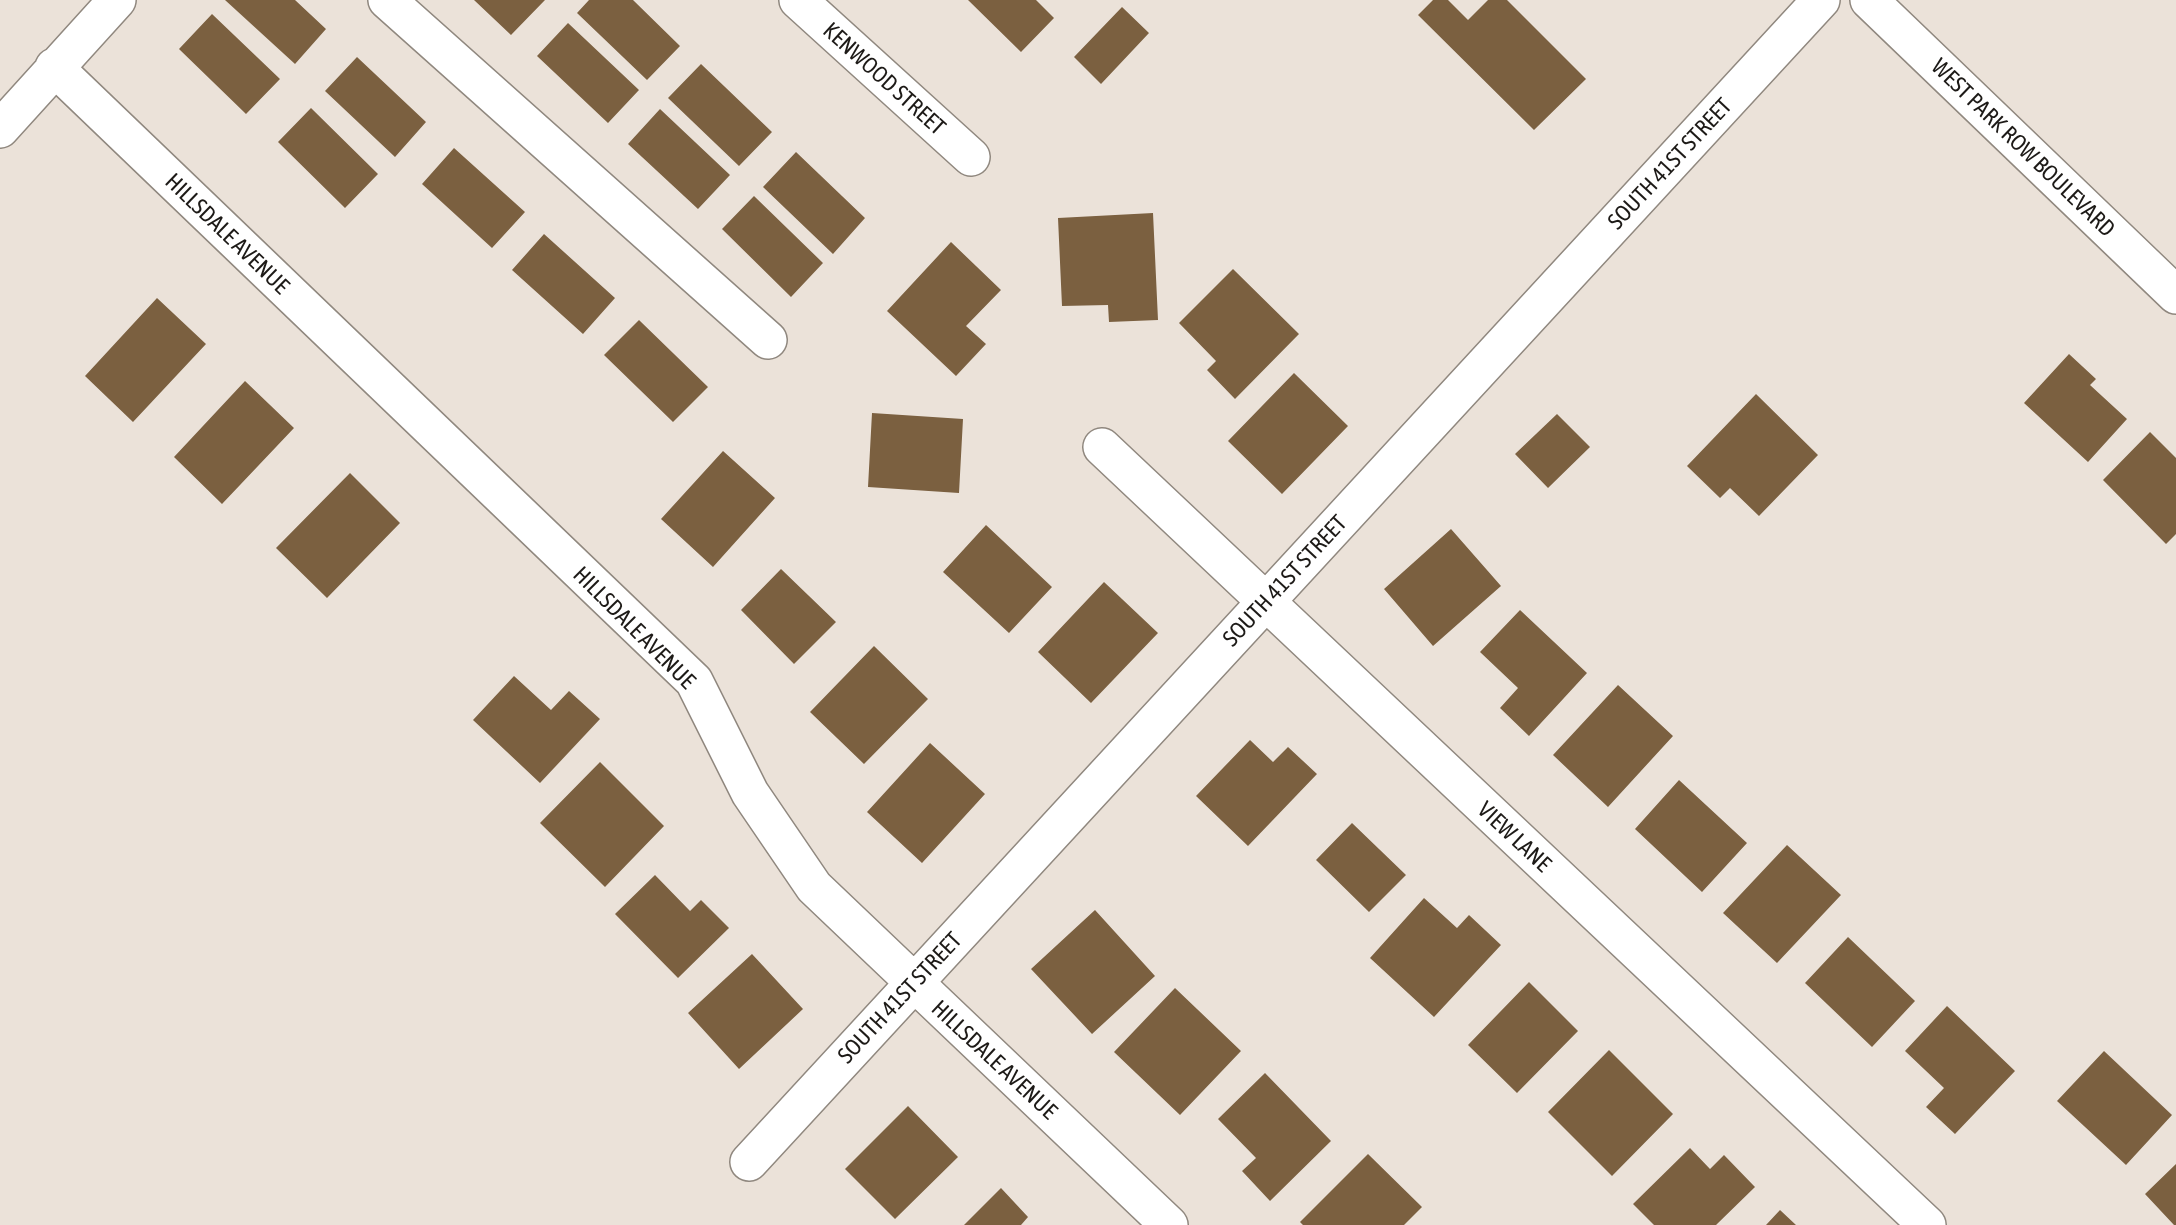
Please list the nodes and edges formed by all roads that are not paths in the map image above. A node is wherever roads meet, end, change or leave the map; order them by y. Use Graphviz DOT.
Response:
graph roads {
  1 [pos="117,0"];
  2 [pos="387,0"];
  3 [pos="798,0"];
  4 [pos="1821,0"];
  5 [pos="1869,0"];
  6 [pos="54,67"];
  7 [pos="0,129"];
  8 [pos="971,157"];
  9 [pos="2176,295"];
  10 [pos="768,340"];
  11 [pos="1102,447"];
  12 [pos="1265,603"];
  13 [pos="913,984"];
  14 [pos="749,1162"];
  15 [pos="1169,1225"];
  16 [pos="1927,1225"];
  1 -- 6 [label="street"];
  2 -- 10 [label="street"];
  3 -- 8 [label="street, KENWOOD STREET"];
  4 -- 12 [label="street, SOUTH 41ST STREET"];
  5 -- 9 [label="street, WEST PARK ROW BOULEVARD"];
  6 -- 7 [label="street"];
  6 -- 13 [label="street, HILLSDALE AVENUE"];
  11 -- 12 [label="street, VIEW LANE"];
  12 -- 13 [label="street, SOUTH 41ST STREET"];
  12 -- 16 [label="street, VIEW LANE"];
  13 -- 14 [label="street, SOUTH 41ST STREET"];
  13 -- 15 [label="street, HILLSDALE AVENUE"];
}
